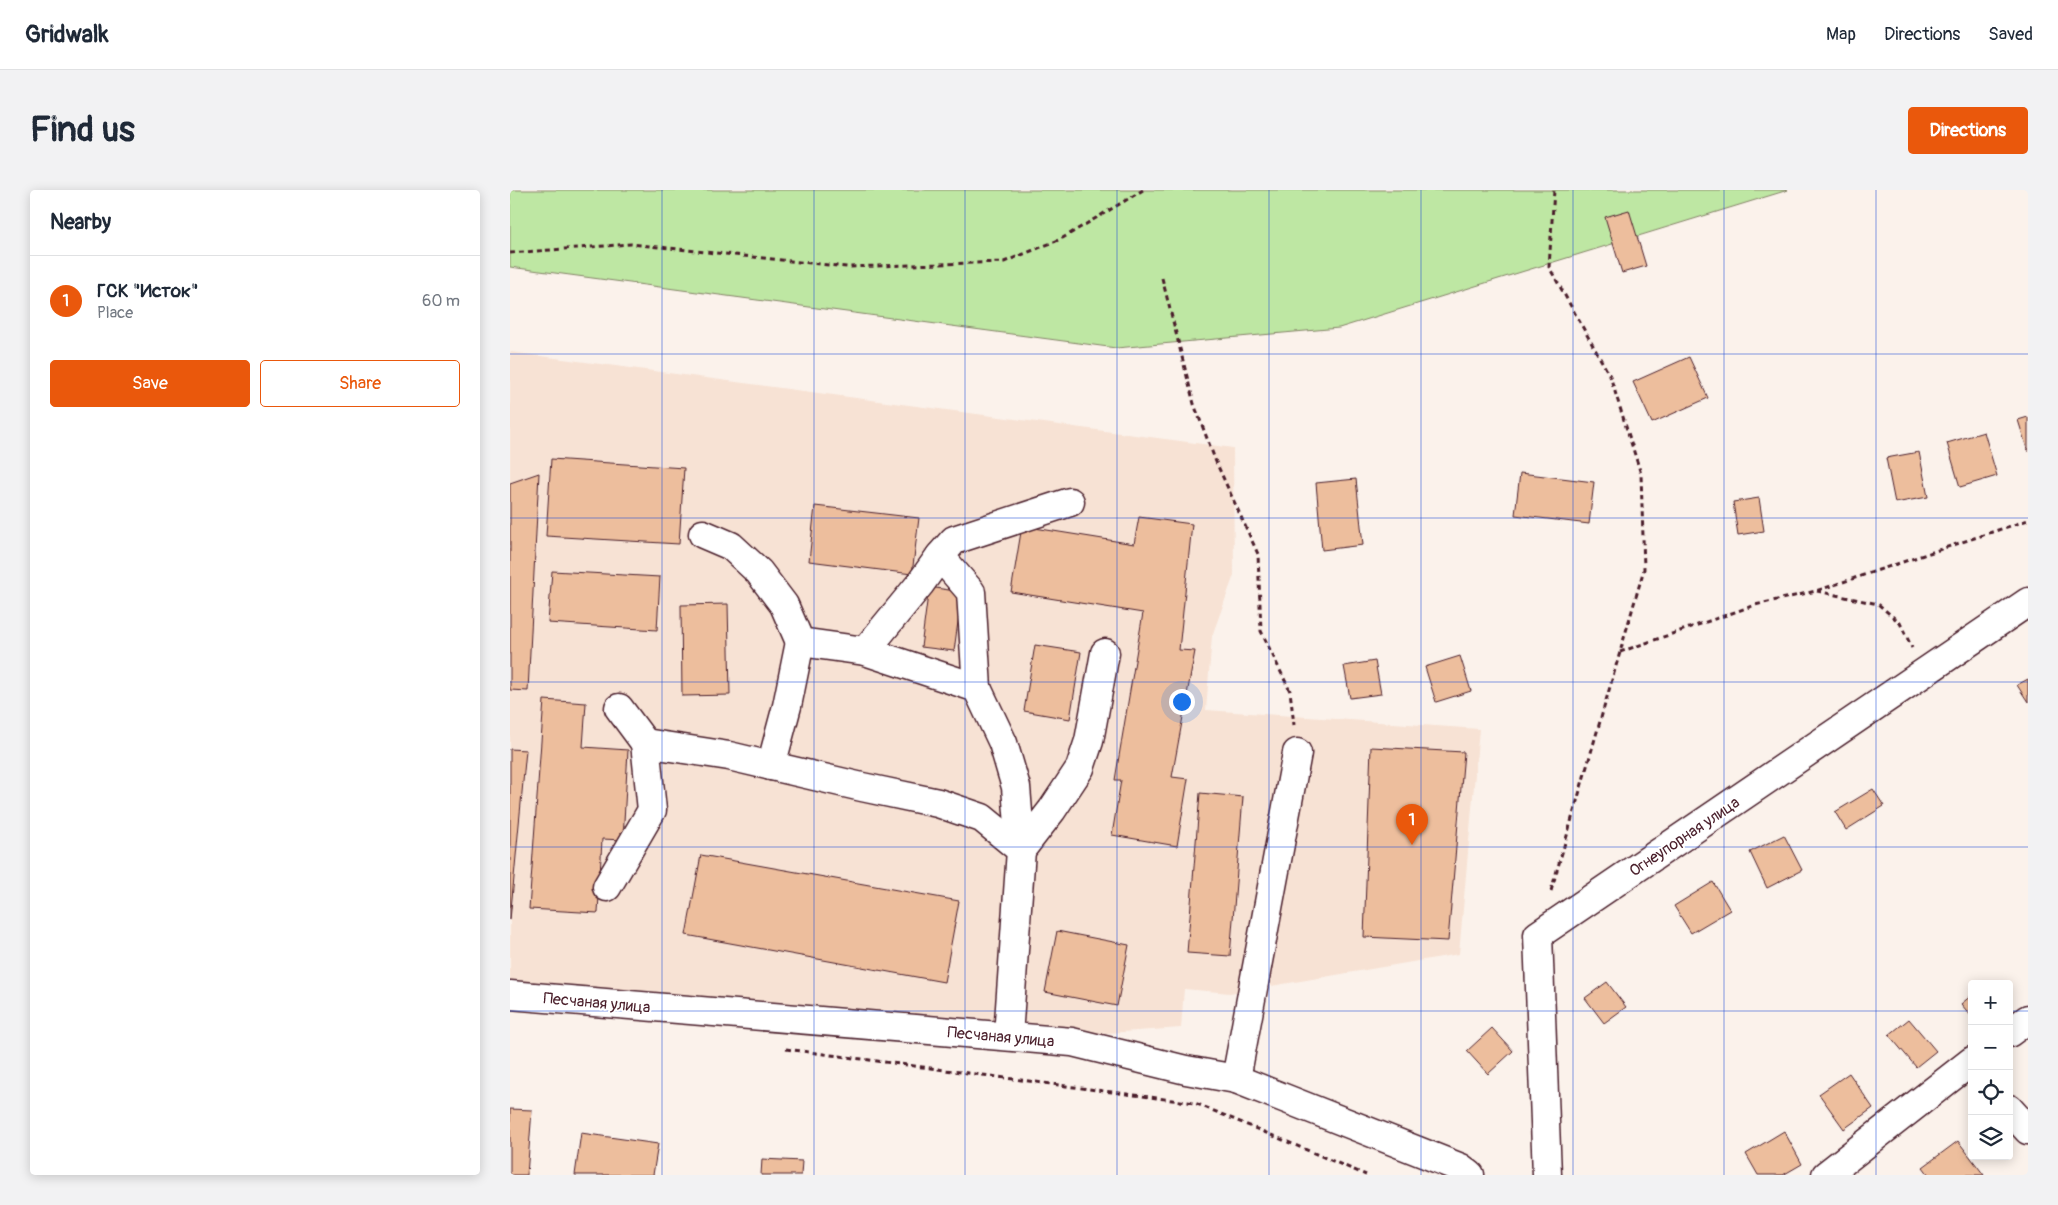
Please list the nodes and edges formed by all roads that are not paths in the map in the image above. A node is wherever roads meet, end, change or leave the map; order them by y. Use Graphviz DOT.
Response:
graph roads {
  1 [pos="1070,502"];
  2 [pos="703,534"];
  3 [pos="940,556"];
  4 [pos="2028,602"];
  5 [pos="800,642"];
  6 [pos="865,651"];
  7 [pos="1105,653"];
  8 [pos="977,688"];
  9 [pos="619,708"];
  10 [pos="645,743"];
  11 [pos="1297,753"];
  12 [pos="771,766"];
  13 [pos="1021,850"];
  14 [pos="607,887"];
  15 [pos="510,995"];
  16 [pos="2028,1019"];
  17 [pos="2013,1030"];
  18 [pos="1008,1036"];
  19 [pos="1968,1065"];
  20 [pos="1236,1079"];
  21 [pos="2013,1113"];
  22 [pos="2028,1130"];
  23 [pos="1470,1175"];
  24 [pos="1547,1175"];
  25 [pos="1826,1175"];
  1 -- 3 [label="street"];
  2 -- 5 [label="street"];
  3 -- 6 [label="street"];
  3 -- 8 [label="street"];
  4 -- 24 [label="street, Огнеупорная улица"];
  5 -- 6 [label="street"];
  5 -- 12 [label="street"];
  6 -- 8 [label="street"];
  7 -- 13 [label="street"];
  8 -- 13 [label="street"];
  9 -- 10 [label="street"];
  10 -- 12 [label="street"];
  10 -- 14 [label="street"];
  11 -- 20 [label="street"];
  12 -- 13 [label="street"];
  13 -- 18 [label="street"];
  15 -- 18 [label="street, Песчаная улица"];
  16 -- 17 [label="street"];
  18 -- 20 [label="street, Песчаная улица"];
  19 -- 25 [label="street"];
  20 -- 23 [label="street, Песчаная улица"];
  21 -- 22 [label="street"];
}
